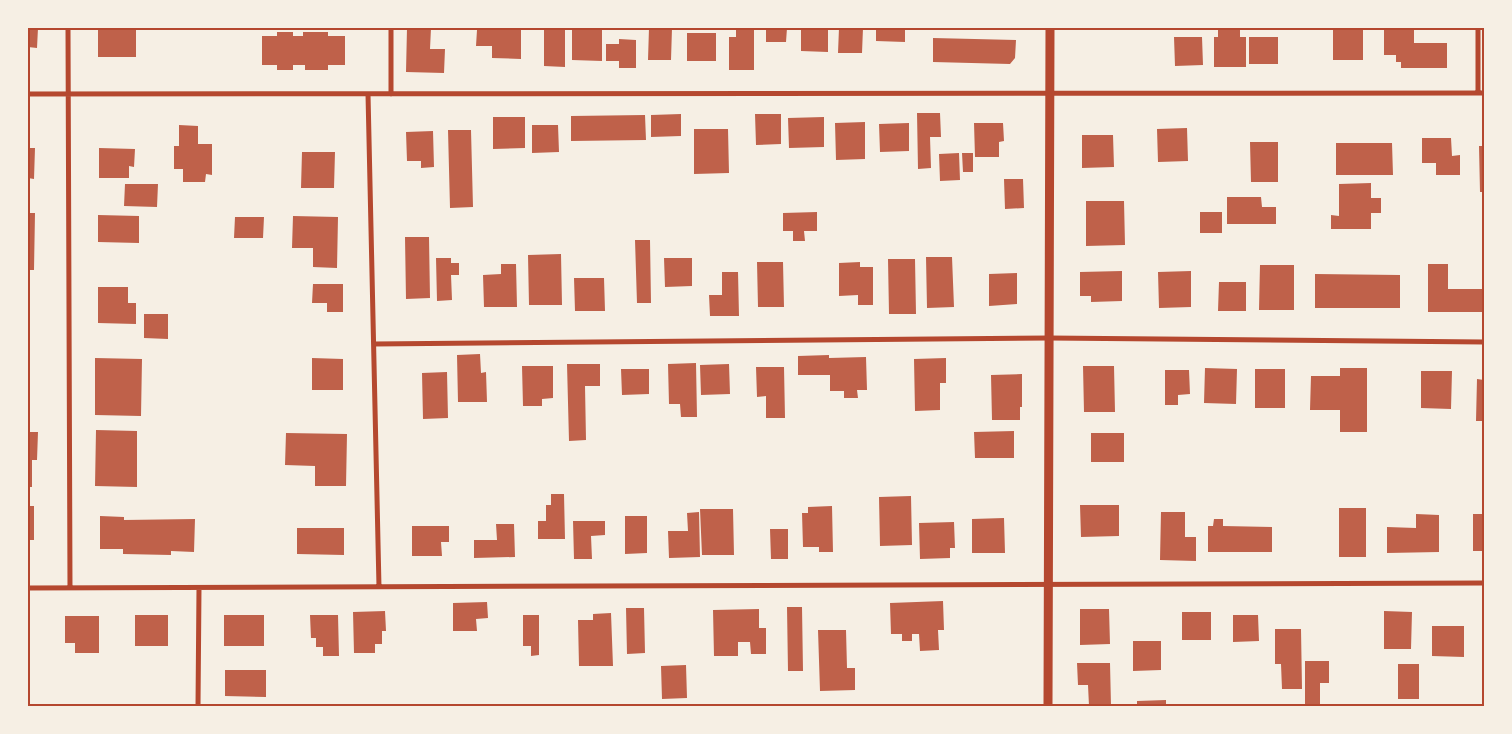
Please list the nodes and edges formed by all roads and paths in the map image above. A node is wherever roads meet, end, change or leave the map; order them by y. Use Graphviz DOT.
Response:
graph roads {
  1 [pos="68,28"];
  2 [pos="391,28"];
  3 [pos="1050,28"];
  4 [pos="1478,28"];
  5 [pos="1478,93"];
  6 [pos="1484,93"];
  7 [pos="28,94"];
  8 [pos="69,94"];
  9 [pos="368,94"];
  10 [pos="392,94"];
  11 [pos="1050,95"];
  12 [pos="1049,338"];
  13 [pos="1484,342"];
  14 [pos="374,344"];
  15 [pos="1484,583"];
  16 [pos="1048,584"];
  17 [pos="379,587"];
  18 [pos="28,588"];
  19 [pos="70,588"];
  20 [pos="199,588"];
  21 [pos="198,706"];
  22 [pos="1048,706"];
  1 -- 8 [label="street"];
  2 -- 10 [label="street"];
  3 -- 11 [label="street"];
  4 -- 5 [label="street"];
  5 -- 6 [label="street"];
  5 -- 11 [label="street"];
  7 -- 8 [label="street"];
  8 -- 9 [label="street"];
  8 -- 19 [label="street"];
  9 -- 10 [label="street"];
  9 -- 14 [label="street"];
  10 -- 11 [label="street"];
  11 -- 12 [label="street"];
  12 -- 13 [label="street"];
  12 -- 14 [label="street"];
  12 -- 16 [label="street"];
  14 -- 17 [label="street"];
  15 -- 16 [label="street"];
  16 -- 17 [label="street"];
  16 -- 22 [label="street"];
  17 -- 20 [label="street"];
  18 -- 19 [label="street"];
  19 -- 20 [label="street"];
  20 -- 21 [label="street"];
}
